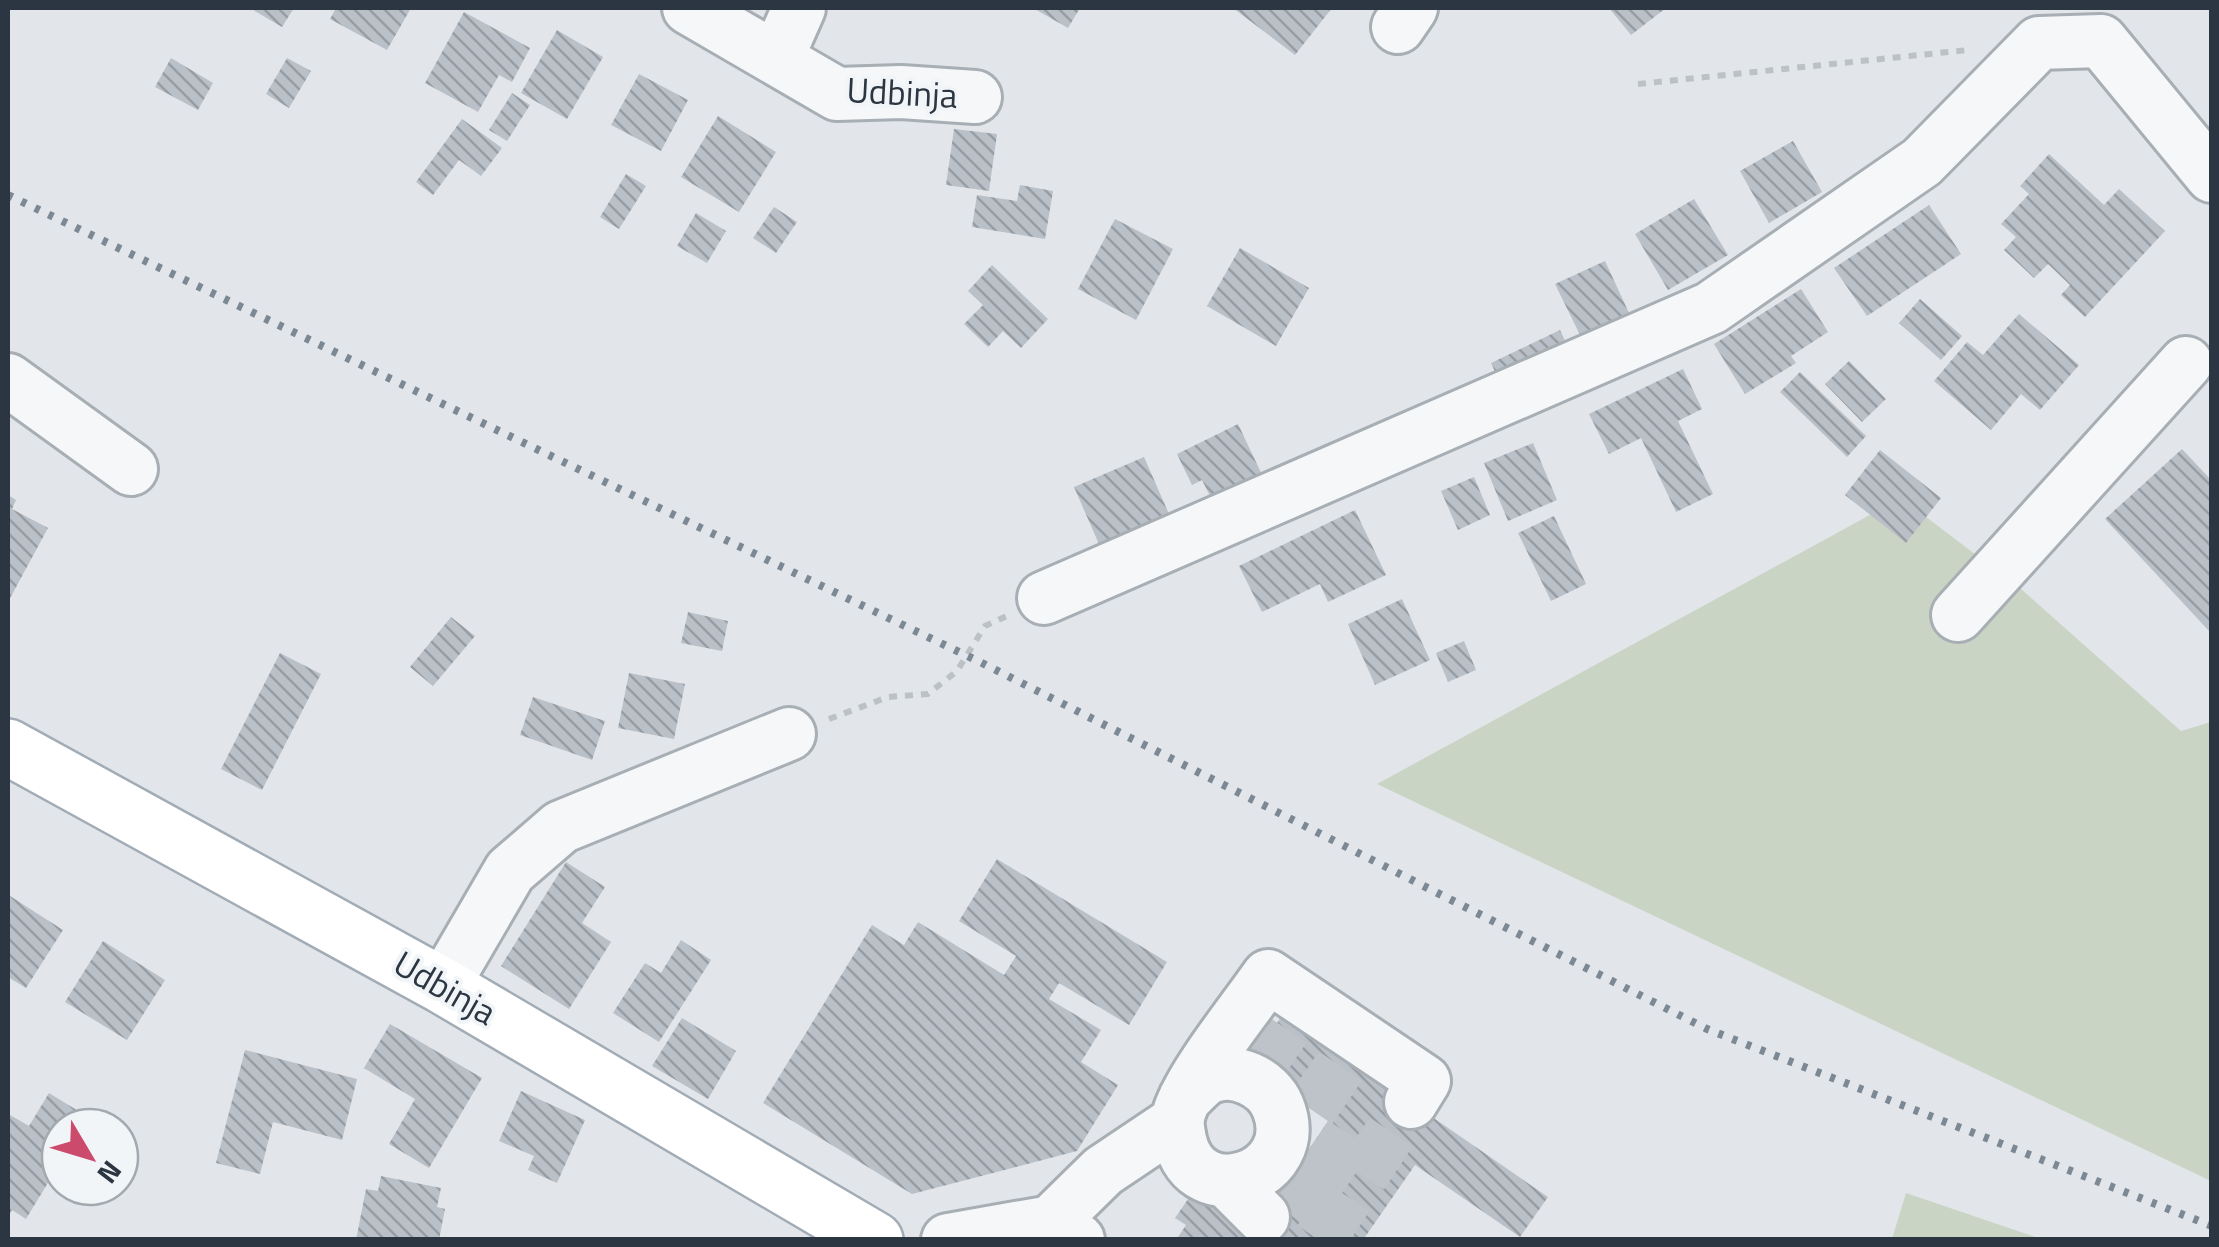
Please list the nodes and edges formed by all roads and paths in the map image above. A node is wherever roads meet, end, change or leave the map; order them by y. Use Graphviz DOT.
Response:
graph roads {
  1 [pos="689,8"];
  2 [pos="799,8"];
  3 [pos="2103,24"];
  4 [pos="2039,43"];
  5 [pos="777,58"];
  6 [pos="1638,84"];
  7 [pos="974,97"];
  8 [pos="2212,176"];
  9 [pos="2203,358"];
  10 [pos="8,380"];
  11 [pos="131,469"];
  12 [pos="1044,598"];
  13 [pos="1958,616"];
  14 [pos="789,734"];
  15 [pos="8,748"];
  16 [pos="443,986"];
  17 [pos="1411,1102"];
  18 [pos="1064,1231"];
  19 [pos="875,1240"];
  20 [pos="948,1240"];
  1 -- 5 [label="street, Udbinja"];
  2 -- 5 [label="street"];
  3 -- 4 [label="street"];
  3 -- 8 [label="street"];
  4 -- 6 [label="path"];
  4 -- 12 [label="street"];
  5 -- 7 [label="street, Udbinja"];
  9 -- 13 [label="street"];
  10 -- 11 [label="street"];
  12 -- 14 [label="path"];
  14 -- 16 [label="street"];
  15 -- 16 [label="main road, Udbinja"];
  16 -- 19 [label="main road, Udbinja"];
  17 -- 18 [label="street"];
  18 -- 20 [label="street"];
}
